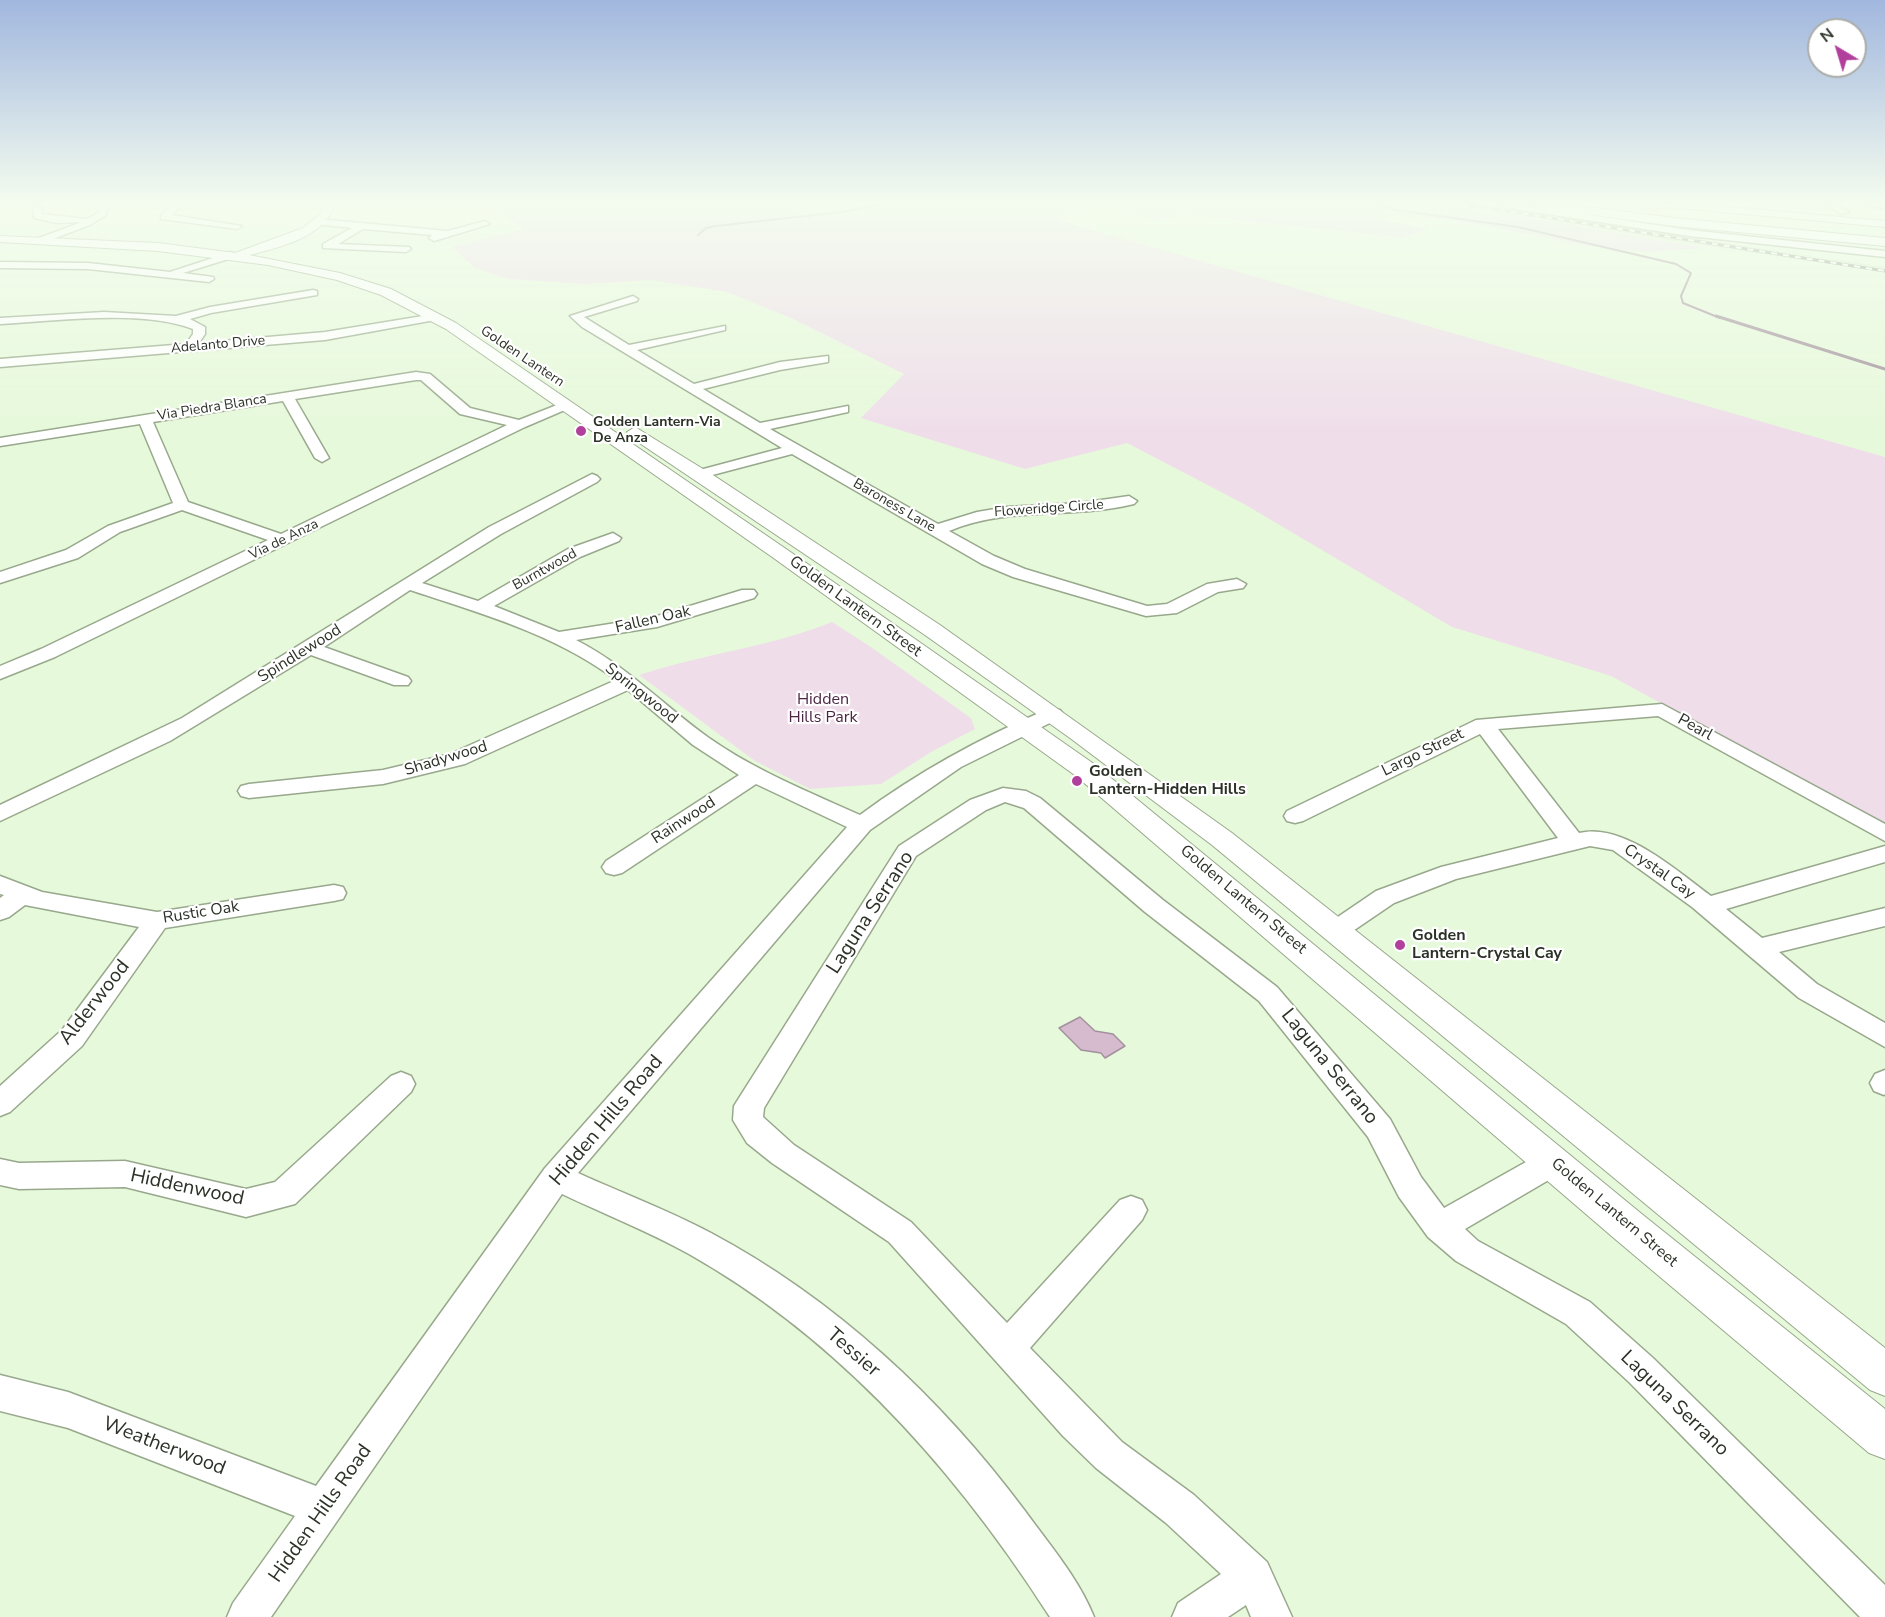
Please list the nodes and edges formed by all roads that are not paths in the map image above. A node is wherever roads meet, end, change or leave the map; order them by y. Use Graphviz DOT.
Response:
graph roads {
  1 [pos="347,279"];
  2 [pos="380,279"];
  3 [pos="313,293"];
  4 [pos="417,295"];
  5 [pos="633,299"];
  6 [pos="435,317"];
  7 [pos="178,319"];
  8 [pos="0,321"];
  9 [pos="721,328"];
  10 [pos="190,347"];
  11 [pos="628,349"];
  12 [pos="825,359"];
  13 [pos="0,363"];
  14 [pos="533,364"];
  15 [pos="693,388"];
  16 [pos="287,396"];
  17 [pos="574,398"];
  18 [pos="598,407"];
  19 [pos="843,409"];
  20 [pos="145,419"];
  21 [pos="520,424"];
  22 [pos="624,424"];
  23 [pos="760,427"];
  24 [pos="0,442"];
  25 [pos="794,449"];
  26 [pos="322,458"];
  27 [pos="662,472"];
  28 [pos="700,474"];
  29 [pos="592,479"];
  30 [pos="695,495"];
  31 [pos="1129,501"];
  32 [pos="182,505"];
  33 [pos="936,531"];
  34 [pos="613,538"];
  35 [pos="284,540"];
  36 [pos="0,578"];
  37 [pos="410,584"];
  38 [pos="1237,584"];
  39 [pos="748,594"];
  40 [pos="480,607"];
  41 [pos="557,638"];
  42 [pos="310,648"];
  43 [pos="0,673"];
  44 [pos="401,681"];
  45 [pos="629,681"];
  46 [pos="1053,714"];
  47 [pos="1483,724"];
  48 [pos="1024,726"];
  49 [pos="754,775"];
  50 [pos="249,791"];
  51 [pos="0,814"];
  52 [pos="1295,816"];
  53 [pos="862,825"];
  54 [pos="1885,834"];
  55 [pos="1573,842"];
  56 [pos="1885,854"];
  57 [pos="614,867"];
  58 [pos="0,884"];
  59 [pos="24,893"];
  60 [pos="334,893"];
  61 [pos="1707,906"];
  62 [pos="0,911"];
  63 [pos="1885,917"];
  64 [pos="157,921"];
  65 [pos="1335,931"];
  66 [pos="1758,948"];
  67 [pos="1885,1036"];
  68 [pos="401,1084"];
  69 [pos="0,1104"];
  70 [pos="1553,1162"];
  71 [pos="0,1172"];
  72 [pos="556,1177"];
  73 [pos="1131,1210"];
  74 [pos="1439,1227"];
  75 [pos="1008,1347"];
  76 [pos="1885,1375"];
  77 [pos="1822,1383"];
  78 [pos="0,1393"];
  79 [pos="1885,1419"];
  80 [pos="1885,1437"];
  81 [pos="325,1509"];
  82 [pos="1253,1576"];
  83 [pos="1885,1613"];
  84 [pos="247,1617"];
  85 [pos="1074,1617"];
  86 [pos="1192,1617"];
  87 [pos="1272,1617"];
  1 -- 6 [label="main road, Golden Lantern"];
  2 -- 4 [label="main road, Golden Lantern"];
  3 -- 7 [label="street"];
  4 -- 6 [label="main road"];
  4 -- 6 [label="main road, Golden Lantern"];
  5 -- 11 [label="street, Baroness Lane"];
  6 -- 10 [label="street, Adelanto Drive"];
  6 -- 17 [label="main road, Golden Lantern"];
  7 -- 8 [label="street"];
  7 -- 10 [label="street"];
  9 -- 11 [label="street"];
  10 -- 13 [label="street, Adelanto Drive"];
  11 -- 15 [label="street, Baroness Lane"];
  12 -- 15 [label="street"];
  14 -- 17 [label="main road, Golden Lantern"];
  15 -- 23 [label="street, Baroness Lane"];
  16 -- 20 [label="street, Via Piedra Blanca"];
  16 -- 21 [label="street, Via Piedra Blanca"];
  16 -- 26 [label="street"];
  17 -- 18 [label="main road"];
  17 -- 21 [label="street, Via de Anza"];
  17 -- 27 [label="main road, Golden Lantern Street"];
  19 -- 23 [label="street"];
  20 -- 24 [label="street, Via Piedra Blanca"];
  20 -- 32 [label="street"];
  21 -- 35 [label="street, Via de Anza"];
  22 -- 28 [label="main road, Golden Lantern Street"];
  23 -- 25 [label="street, Baroness Lane"];
  25 -- 28 [label="street"];
  25 -- 33 [label="street, Baroness Lane"];
  27 -- 28 [label="main road"];
  27 -- 30 [label="main road, Golden Lantern Street"];
  28 -- 30 [label="main road"];
  28 -- 46 [label="main road, Golden Lantern Street"];
  29 -- 37 [label="street, Spindlewood"];
  30 -- 48 [label="main road, Golden Lantern Street"];
  31 -- 33 [label="street, Floweridge Circle"];
  32 -- 35 [label="street"];
  32 -- 36 [label="street"];
  33 -- 38 [label="street, Baroness Lane"];
  34 -- 40 [label="street, Burntwood"];
  35 -- 43 [label="street, Via de Anza"];
  37 -- 40 [label="street, Springwood"];
  37 -- 42 [label="street, Spindlewood"];
  39 -- 41 [label="street, Fallen Oak"];
  40 -- 41 [label="street, Springwood"];
  41 -- 45 [label="street, Springwood"];
  42 -- 44 [label="street"];
  42 -- 51 [label="street, Spindlewood"];
  45 -- 49 [label="street, Springwood"];
  45 -- 50 [label="street, Shadywood"];
  46 -- 48 [label="street, Hidden Hills Road"];
  46 -- 65 [label="main road, Golden Lantern Street"];
  47 -- 52 [label="street, Largo Street"];
  47 -- 54 [label="street, Pearl"];
  47 -- 55 [label="street, Largo Street"];
  48 -- 53 [label="street, Hidden Hills Road"];
  48 -- 70 [label="main road, Golden Lantern Street"];
  49 -- 53 [label="street, Springwood"];
  49 -- 57 [label="street, Rainwood"];
  53 -- 72 [label="street, Hidden Hills Road"];
  55 -- 61 [label="street, Crystal Cay"];
  55 -- 65 [label="street, Crystal Cay"];
  56 -- 61 [label="street"];
  58 -- 59 [label="street, Rustic Oak"];
  59 -- 62 [label="street"];
  59 -- 64 [label="street, Rustic Oak"];
  60 -- 64 [label="street, Rustic Oak"];
  61 -- 66 [label="street, Crystal Cay"];
  63 -- 66 [label="street"];
  64 -- 69 [label="street, Alderwood"];
  65 -- 76 [label="main road, Golden Lantern Street"];
  66 -- 67 [label="street, Crystal Cay"];
  68 -- 71 [label="street, Hiddenwood"];
  70 -- 74 [label="street"];
  70 -- 77 [label="main road, Golden Lantern Street"];
  72 -- 81 [label="street, Hidden Hills Road"];
  72 -- 85 [label="street, Tessier"];
  73 -- 75 [label="street"];
  74 -- 75 [label="street, Laguna Serrano"];
  74 -- 83 [label="street, Laguna Serrano"];
  75 -- 82 [label="street, Laguna Serrano"];
  77 -- 79 [label="main road"];
  77 -- 80 [label="main road, Golden Lantern Street"];
  78 -- 81 [label="street, Weatherwood"];
  81 -- 84 [label="street, Hidden Hills Road"];
  82 -- 86 [label="street"];
  82 -- 87 [label="street, Laguna Serrano"];
}
